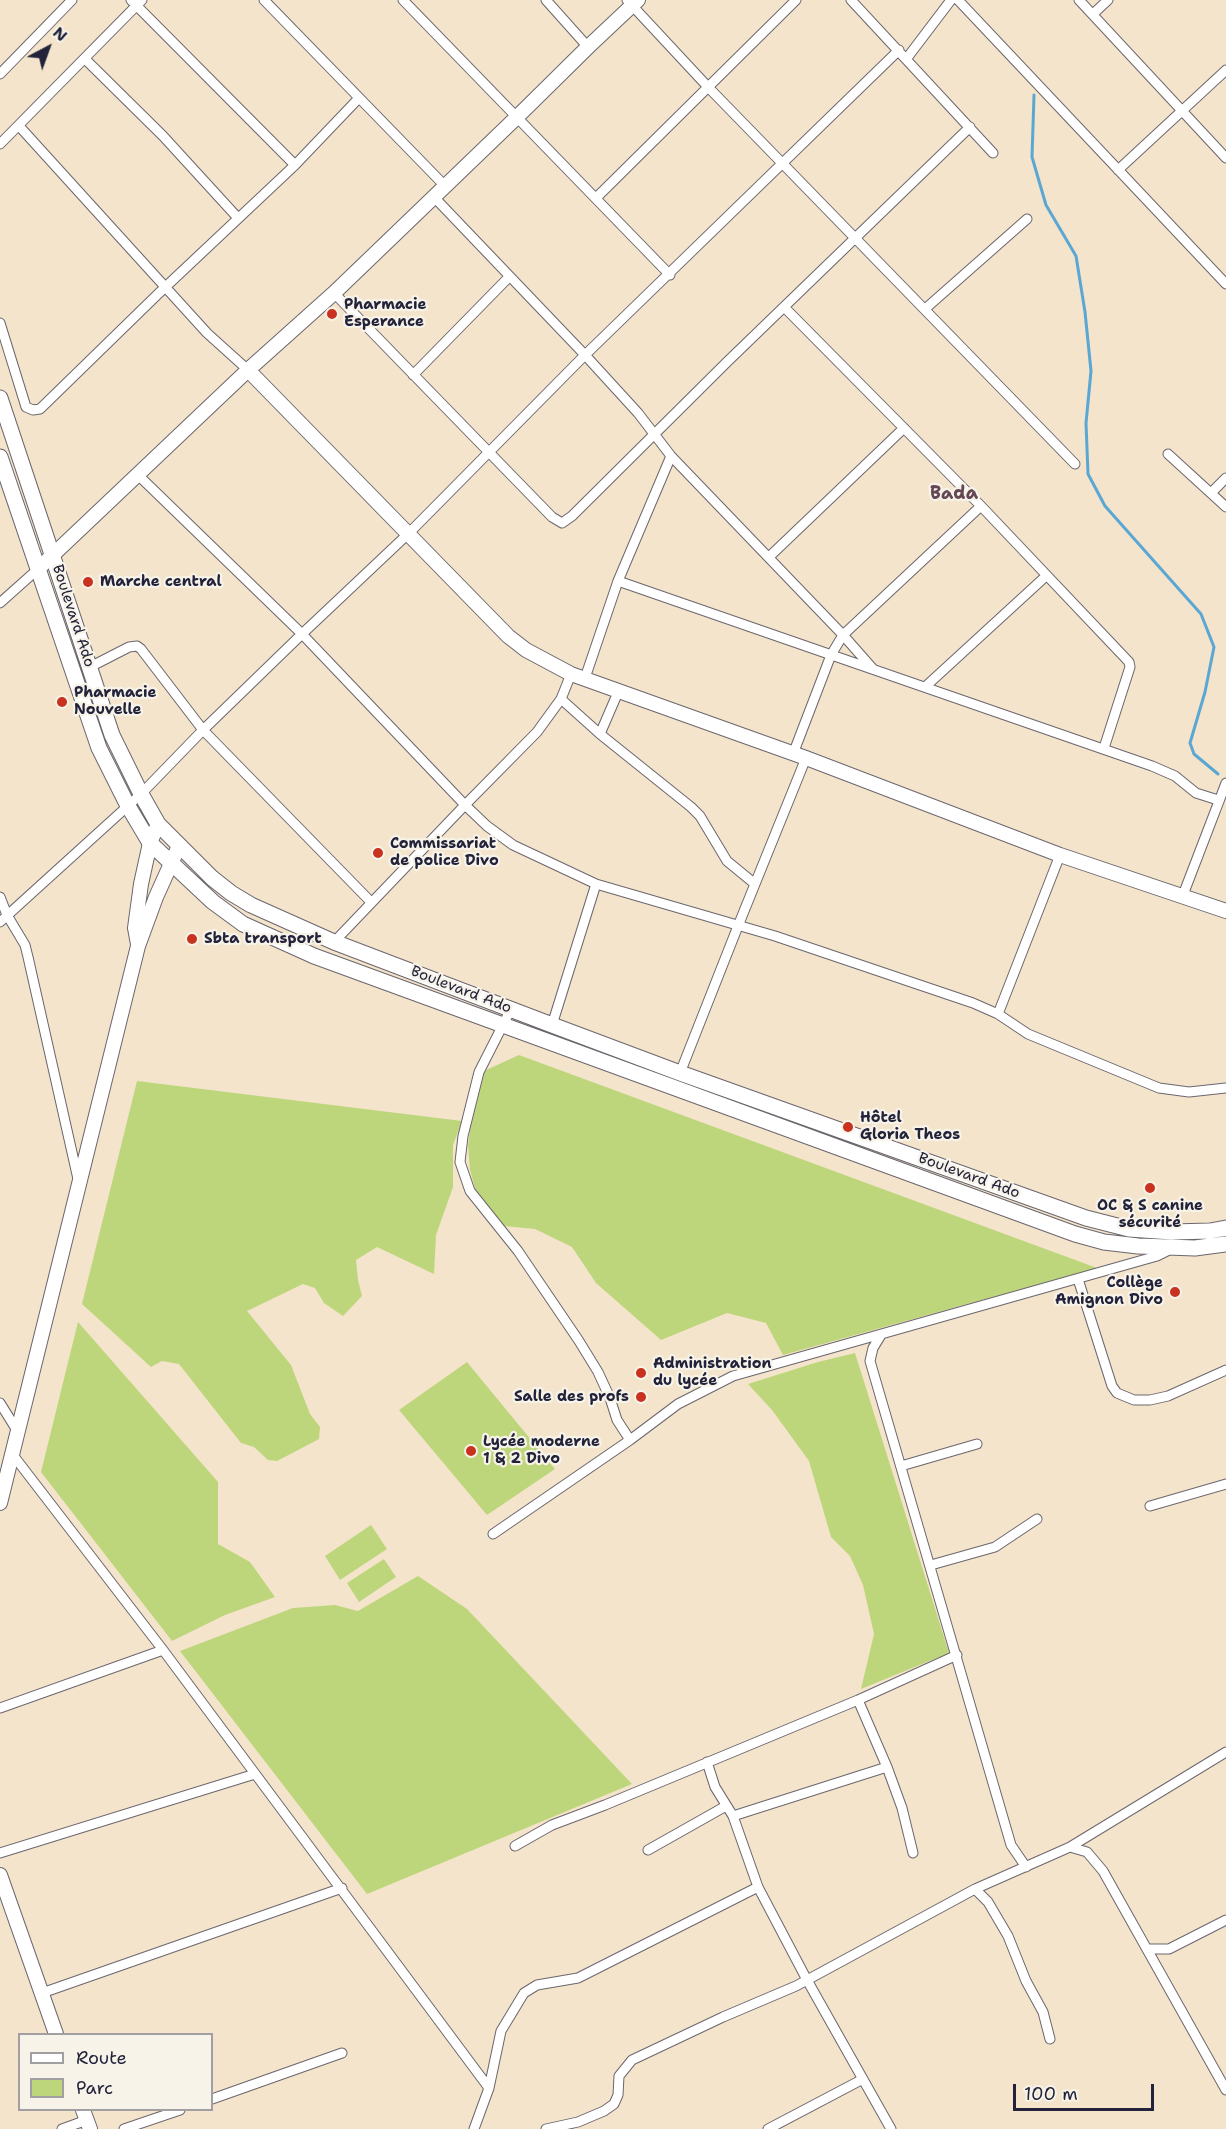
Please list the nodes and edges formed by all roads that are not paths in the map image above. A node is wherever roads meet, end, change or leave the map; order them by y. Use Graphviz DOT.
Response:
graph roads {
  1 [pos="72,0"];
  2 [pos="264,0"];
  3 [pos="403,0"];
  4 [pos="546,0"];
  5 [pos="796,0"];
  6 [pos="851,0"];
  7 [pos="951,0"];
  8 [pos="958,0"];
  9 [pos="1079,0"];
  10 [pos="1108,0"];
  11 [pos="136,2"];
  12 [pos="632,2"];
  13 [pos="1093,14"];
  14 [pos="588,46"];
  15 [pos="903,54"];
  16 [pos="85,59"];
  17 [pos="1226,70"];
  18 [pos="0,74"];
  19 [pos="708,87"];
  20 [pos="359,98"];
  21 [pos="1182,111"];
  22 [pos="517,117"];
  23 [pos="19,126"];
  24 [pos="970,128"];
  25 [pos="0,144"];
  26 [pos="993,153"];
  27 [pos="1226,158"];
  28 [pos="783,164"];
  29 [pos="296,165"];
  30 [pos="1118,170"];
  31 [pos="445,186"];
  32 [pos="434,196"];
  33 [pos="596,198"];
  34 [pos="238,218"];
  35 [pos="1026,219"];
  36 [pos="856,238"];
  37 [pos="670,275"];
  38 [pos="509,277"];
  39 [pos="1226,284"];
  40 [pos="165,287"];
  41 [pos="334,293"];
  42 [pos="784,307"];
  43 [pos="925,309"];
  44 [pos="0,323"];
  45 [pos="585,355"];
  46 [pos="248,370"];
  47 [pos="413,375"];
  48 [pos="0,398"];
  49 [pos="904,428"];
  50 [pos="655,435"];
  51 [pos="489,451"];
  52 [pos="1168,454"];
  53 [pos="671,456"];
  54 [pos="0,457"];
  55 [pos="1075,464"];
  56 [pos="137,474"];
  57 [pos="1226,478"];
  58 [pos="1211,493"];
  59 [pos="981,506"];
  60 [pos="1226,507"];
  61 [pos="409,533"];
  62 [pos="53,556"];
  63 [pos="769,557"];
  64 [pos="38,569"];
  65 [pos="1046,576"];
  66 [pos="618,581"];
  67 [pos="0,603"];
  68 [pos="302,634"];
  69 [pos="843,635"];
  70 [pos="831,655"];
  71 [pos="90,667"];
  72 [pos="873,669"];
  73 [pos="571,674"];
  74 [pos="585,678"];
  75 [pos="925,687"];
  76 [pos="619,690"];
  77 [pos="561,699"];
  78 [pos="203,730"];
  79 [pos="600,734"];
  80 [pos="1104,748"];
  81 [pos="800,756"];
  82 [pos="1226,783"];
  83 [pos="141,794"];
  84 [pos="1218,800"];
  85 [pos="465,805"];
  86 [pos="128,806"];
  87 [pos="159,824"];
  88 [pos="150,843"];
  89 [pos="179,846"];
  90 [pos="1060,855"];
  91 [pos="172,862"];
  92 [pos="596,884"];
  93 [pos="755,884"];
  94 [pos="1183,895"];
  95 [pos="0,897"];
  96 [pos="371,902"];
  97 [pos="1226,911"];
  98 [pos="3,919"];
  99 [pos="738,926"];
  100 [pos="334,942"];
  101 [pos="138,946"];
  102 [pos="511,1009"];
  103 [pos="998,1014"];
  104 [pos="504,1025"];
  105 [pos="552,1025"];
  106 [pos="681,1073"];
  107 [pos="1226,1088"];
  108 [pos="80,1186"];
  109 [pos="1226,1228"];
  110 [pos="1226,1245"];
  111 [pos="1173,1247"];
  112 [pos="1078,1279"];
  113 [pos="881,1335"];
  114 [pos="1226,1371"];
  115 [pos="0,1403"];
  116 [pos="18,1432"];
  117 [pos="630,1440"];
  118 [pos="977,1444"];
  119 [pos="13,1455"];
  120 [pos="901,1466"];
  121 [pos="1226,1484"];
  122 [pos="0,1503"];
  123 [pos="1150,1506"];
  124 [pos="1037,1519"];
  125 [pos="493,1534"];
  126 [pos="931,1564"];
  127 [pos="163,1650"];
  128 [pos="957,1655"];
  129 [pos="858,1700"];
  130 [pos="0,1708"];
  131 [pos="1226,1752"];
  132 [pos="707,1762"];
  133 [pos="887,1767"];
  134 [pos="255,1774"];
  135 [pos="726,1806"];
  136 [pos="733,1816"];
  137 [pos="515,1846"];
  138 [pos="1070,1847"];
  139 [pos="648,1850"];
  140 [pos="0,1853"];
  141 [pos="912,1853"];
  142 [pos="1026,1867"];
  143 [pos="0,1875"];
  144 [pos="758,1887"];
  145 [pos="342,1888"];
  146 [pos="975,1889"];
  147 [pos="1226,1920"];
  148 [pos="1147,1949"];
  149 [pos="807,1980"];
  150 [pos="42,1993"];
  151 [pos="57,2033"];
  152 [pos="1050,2039"];
  153 [pos="342,2053"];
  154 [pos="863,2079"];
  155 [pos="489,2088"];
  156 [pos="1226,2090"];
  157 [pos="213,2099"];
  158 [pos="174,2111"];
  159 [pos="87,2120"];
  160 [pos="62,2129"];
  161 [pos="124,2129"];
  162 [pos="474,2129"];
  163 [pos="546,2129"];
  164 [pos="768,2129"];
  165 [pos="891,2129"];
  1 -- 18 [label="street"];
  2 -- 20 [label="street"];
  3 -- 22 [label="street"];
  4 -- 14 [label="street"];
  5 -- 19 [label="street"];
  6 -- 15 [label="street"];
  7 -- 15 [label="street"];
  8 -- 30 [label="street"];
  9 -- 13 [label="street"];
  10 -- 13 [label="street"];
  11 -- 16 [label="street"];
  11 -- 29 [label="street"];
  12 -- 14 [label="street"];
  12 -- 19 [label="street"];
  13 -- 21 [label="street"];
  14 -- 22 [label="street"];
  15 -- 24 [label="street"];
  15 -- 28 [label="street"];
  16 -- 23 [label="street"];
  16 -- 34 [label="street"];
  17 -- 21 [label="street"];
  19 -- 28 [label="street"];
  19 -- 33 [label="street"];
  20 -- 29 [label="street"];
  20 -- 31 [label="street"];
  21 -- 27 [label="street"];
  21 -- 30 [label="street"];
  22 -- 31 [label="street"];
  22 -- 33 [label="street"];
  23 -- 25 [label="street"];
  23 -- 40 [label="street"];
  24 -- 26 [label="street"];
  24 -- 36 [label="street"];
  28 -- 36 [label="street"];
  28 -- 37 [label="street"];
  29 -- 34 [label="street"];
  30 -- 39 [label="street"];
  31 -- 32 [label="street"];
  32 -- 38 [label="street"];
  32 -- 41 [label="street"];
  33 -- 37 [label="street"];
  34 -- 40 [label="street"];
  35 -- 43 [label="street"];
  36 -- 42 [label="street"];
  36 -- 43 [label="street"];
  37 -- 45 [label="street"];
  38 -- 45 [label="street"];
  38 -- 47 [label="street"];
  40 -- 44 [label="street"];
  40 -- 46 [label="street"];
  41 -- 46 [label="street"];
  41 -- 47 [label="street"];
  42 -- 49 [label="street"];
  42 -- 50 [label="street"];
  43 -- 55 [label="street"];
  45 -- 50 [label="street"];
  45 -- 51 [label="street"];
  46 -- 56 [label="street"];
  46 -- 61 [label="street"];
  47 -- 51 [label="street"];
  48 -- 62 [label="main road, Boulevard Ado"];
  49 -- 59 [label="street"];
  49 -- 63 [label="street"];
  50 -- 51 [label="street"];
  50 -- 53 [label="street"];
  51 -- 61 [label="street"];
  52 -- 58 [label="street"];
  53 -- 63 [label="street"];
  53 -- 66 [label="street"];
  54 -- 64 [label="main road, Boulevard Ado"];
  56 -- 62 [label="street"];
  56 -- 68 [label="street"];
  57 -- 58 [label="street"];
  58 -- 60 [label="street"];
  59 -- 65 [label="street"];
  59 -- 69 [label="street"];
  61 -- 68 [label="street"];
  61 -- 73 [label="street"];
  62 -- 64 [label="street"];
  62 -- 71 [label="main road, Boulevard Ado"];
  63 -- 69 [label="street"];
  64 -- 67 [label="street"];
  64 -- 86 [label="main road, Boulevard Ado"];
  65 -- 75 [label="street"];
  65 -- 80 [label="street"];
  66 -- 70 [label="street"];
  66 -- 74 [label="street"];
  68 -- 78 [label="street"];
  68 -- 85 [label="street"];
  69 -- 70 [label="street"];
  69 -- 72 [label="street"];
  70 -- 72 [label="street"];
  70 -- 81 [label="street"];
  71 -- 78 [label="street"];
  71 -- 83 [label="main road, Boulevard Ado"];
  72 -- 75 [label="street"];
  73 -- 74 [label="street"];
  73 -- 77 [label="street"];
  74 -- 76 [label="street"];
  75 -- 80 [label="street"];
  76 -- 79 [label="street"];
  76 -- 81 [label="street"];
  77 -- 79 [label="street"];
  77 -- 85 [label="street"];
  78 -- 83 [label="street"];
  78 -- 96 [label="street"];
  79 -- 93 [label="street"];
  80 -- 84 [label="street"];
  81 -- 90 [label="street"];
  81 -- 93 [label="street"];
  82 -- 84 [label="street"];
  83 -- 86 [label="street"];
  83 -- 87 [label="main road, Boulevard Ado"];
  84 -- 94 [label="street"];
  85 -- 92 [label="street"];
  85 -- 96 [label="street"];
  86 -- 88 [label="main road, Boulevard Ado"];
  86 -- 98 [label="street"];
  87 -- 88 [label="street"];
  87 -- 89 [label="main road, Boulevard Ado"];
  88 -- 91 [label="main road, Boulevard Ado"];
  88 -- 101 [label="street"];
  89 -- 91 [label="street"];
  89 -- 100 [label="main road, Boulevard Ado"];
  90 -- 94 [label="street"];
  90 -- 103 [label="street"];
  91 -- 101 [label="street"];
  91 -- 104 [label="main road, Boulevard Ado"];
  92 -- 99 [label="street"];
  92 -- 105 [label="street"];
  93 -- 99 [label="street"];
  94 -- 97 [label="street"];
  95 -- 98 [label="street"];
  96 -- 100 [label="street"];
  98 -- 108 [label="street"];
  99 -- 103 [label="street"];
  99 -- 106 [label="street"];
  100 -- 102 [label="main road, Boulevard Ado"];
  101 -- 108 [label="street"];
  102 -- 104 [label="street"];
  102 -- 105 [label="main road, Boulevard Ado"];
  103 -- 107 [label="street"];
  104 -- 111 [label="main road, Boulevard Ado"];
  104 -- 117 [label="street"];
  105 -- 106 [label="main road, Boulevard Ado"];
  106 -- 109 [label="main road, Boulevard Ado"];
  108 -- 116 [label="street"];
  110 -- 111 [label="main road, Boulevard Ado"];
  111 -- 112 [label="street"];
  112 -- 113 [label="street"];
  112 -- 114 [label="street"];
  113 -- 117 [label="street"];
  113 -- 120 [label="street"];
  115 -- 116 [label="street"];
  116 -- 119 [label="street"];
  117 -- 125 [label="street"];
  118 -- 120 [label="street"];
  119 -- 122 [label="street"];
  119 -- 127 [label="street"];
  120 -- 126 [label="street"];
  121 -- 123 [label="street"];
  124 -- 126 [label="street"];
  126 -- 128 [label="street"];
  127 -- 130 [label="street"];
  127 -- 134 [label="street"];
  128 -- 129 [label="street"];
  128 -- 142 [label="street"];
  129 -- 132 [label="street"];
  129 -- 133 [label="street"];
  131 -- 138 [label="street"];
  132 -- 135 [label="street"];
  132 -- 137 [label="street"];
  133 -- 136 [label="street"];
  133 -- 141 [label="street"];
  134 -- 140 [label="street"];
  134 -- 145 [label="street"];
  135 -- 136 [label="street"];
  135 -- 139 [label="street"];
  136 -- 144 [label="street"];
  138 -- 142 [label="street"];
  138 -- 148 [label="street"];
  142 -- 146 [label="street"];
  143 -- 150 [label="street"];
  144 -- 149 [label="street"];
  144 -- 155 [label="street"];
  145 -- 150 [label="street"];
  145 -- 155 [label="street"];
  146 -- 149 [label="street"];
  146 -- 152 [label="street"];
  147 -- 148 [label="street"];
  148 -- 156 [label="street"];
  149 -- 154 [label="street"];
  149 -- 163 [label="street"];
  150 -- 151 [label="street"];
  153 -- 157 [label="street"];
  154 -- 164 [label="street"];
  154 -- 165 [label="street"];
  155 -- 162 [label="street"];
  158 -- 161 [label="street"];
  159 -- 160 [label="street"];
}
